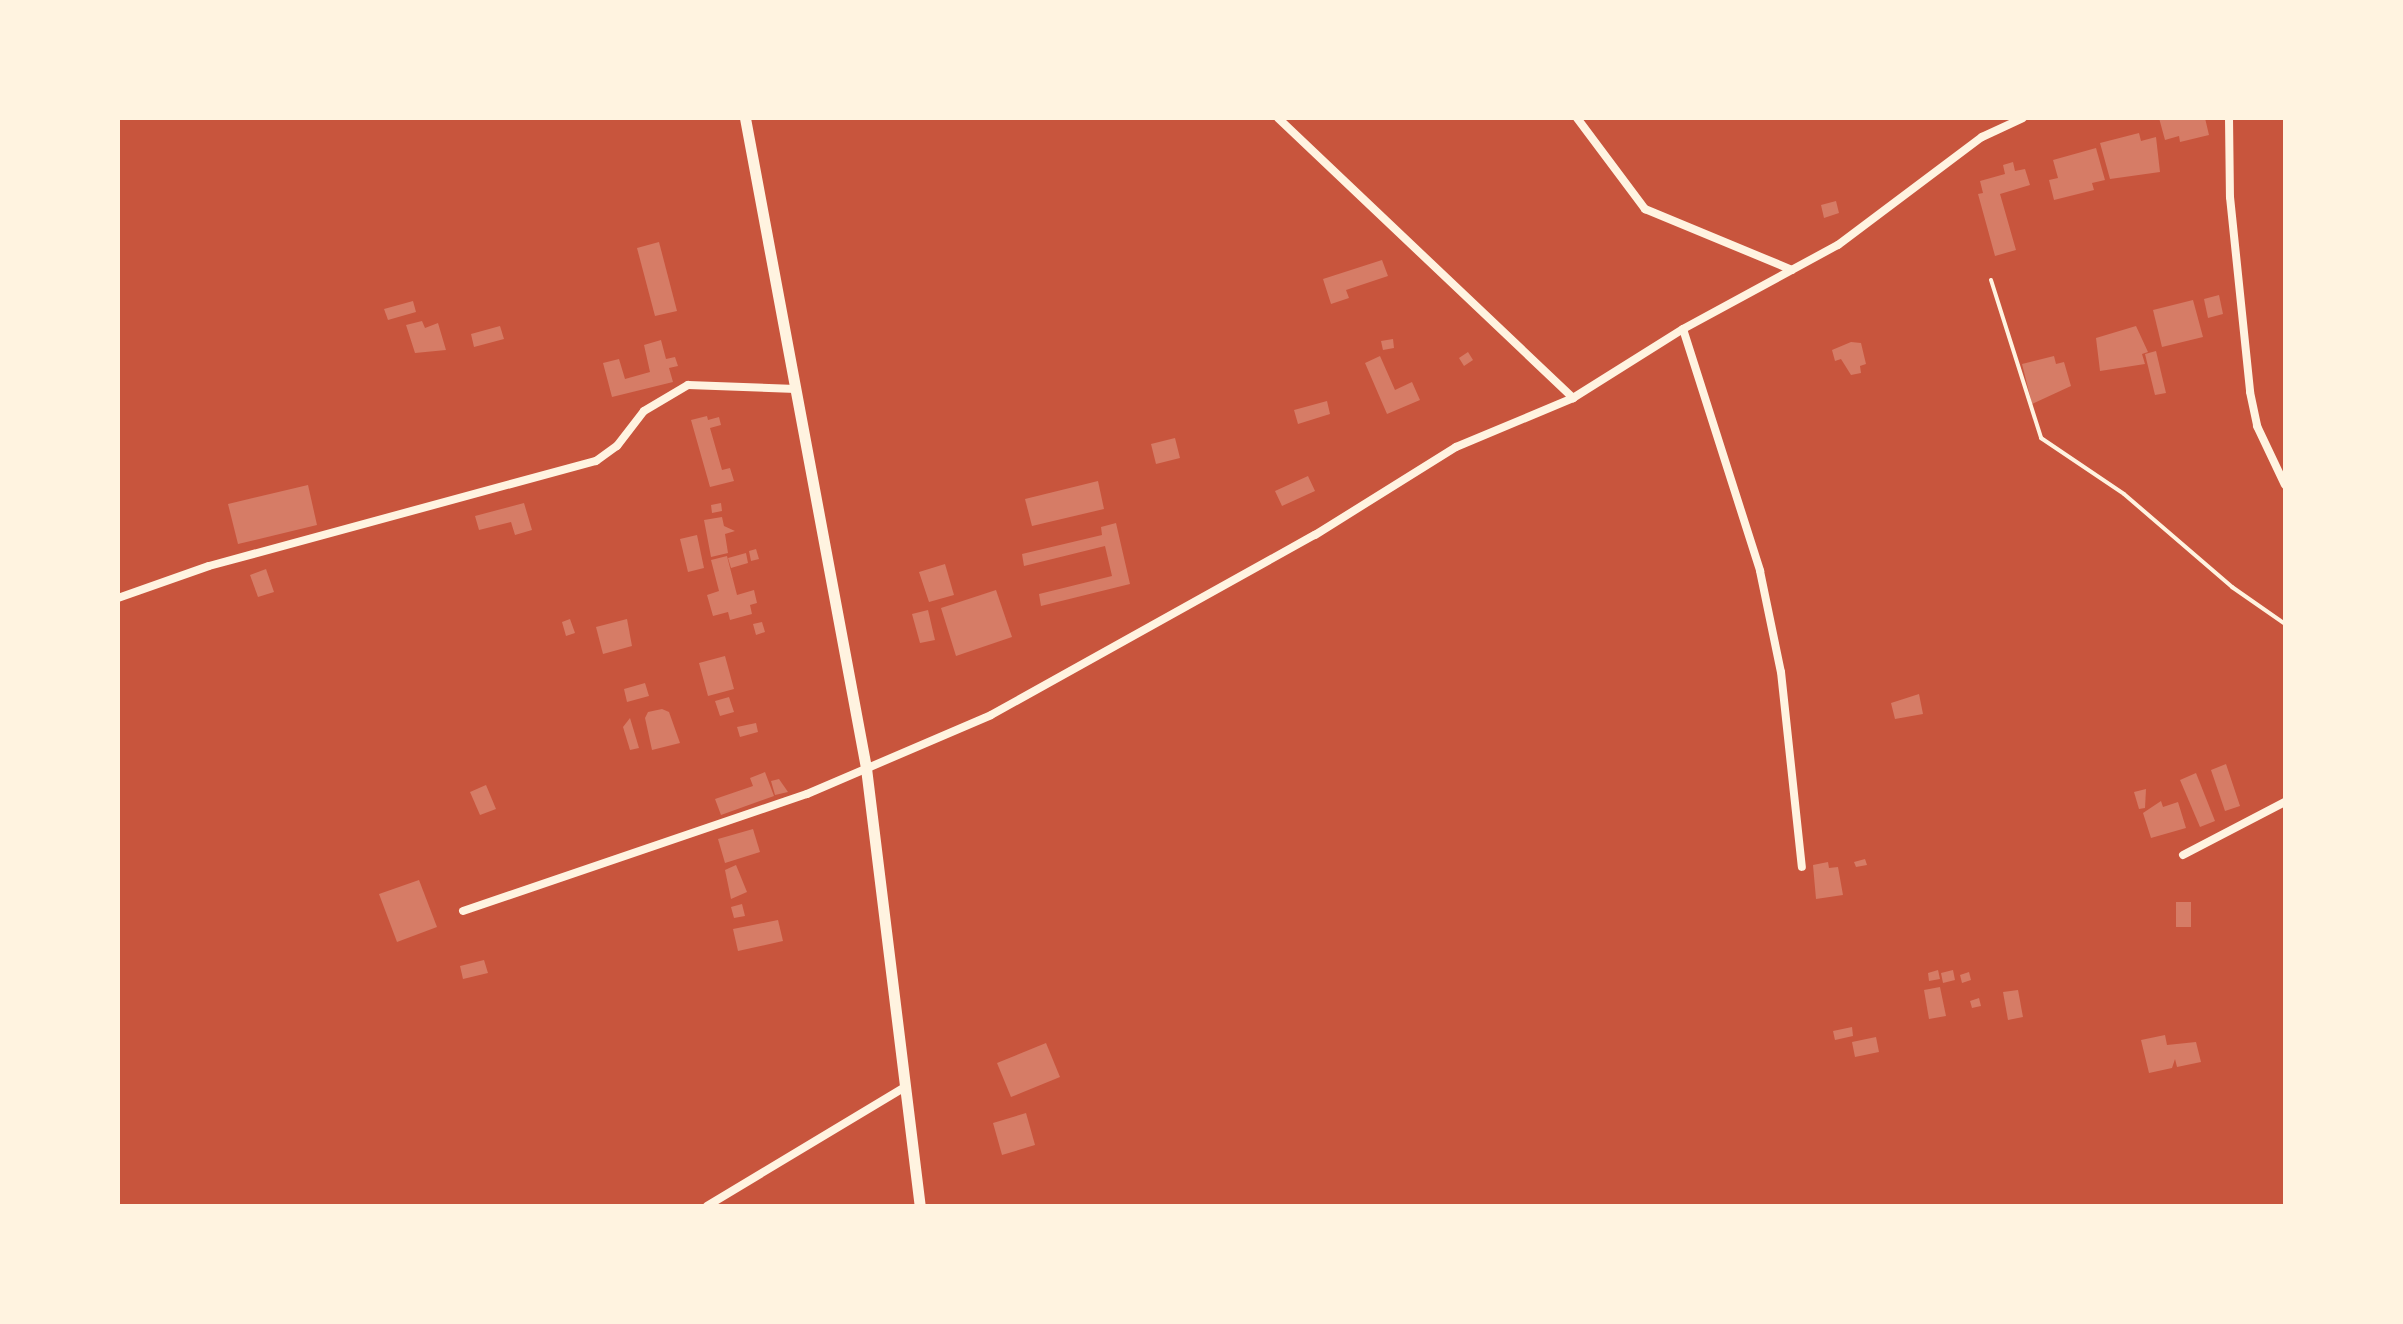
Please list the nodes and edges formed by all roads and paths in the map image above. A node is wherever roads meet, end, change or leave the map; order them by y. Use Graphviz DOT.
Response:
graph roads {
  1 [pos="745,118"];
  2 [pos="1278,118"];
  3 [pos="1577,118"];
  4 [pos="2023,118"];
  5 [pos="2229,118"];
  6 [pos="1792,270"];
  7 [pos="1991,280"];
  8 [pos="1683,329"];
  9 [pos="796,389"];
  10 [pos="1573,398"];
  11 [pos="2285,485"];
  12 [pos="118,598"];
  13 [pos="2285,624"];
  14 [pos="866,768"];
  15 [pos="2285,802"];
  16 [pos="2183,855"];
  17 [pos="1802,867"];
  18 [pos="463,911"];
  19 [pos="905,1087"];
  20 [pos="707,1206"];
  21 [pos="920,1206"];
  1 -- 9 [label="street"];
  2 -- 10 [label="street"];
  3 -- 6 [label="street"];
  4 -- 6 [label="street"];
  5 -- 11 [label="street"];
  6 -- 8 [label="street"];
  7 -- 13 [label="path"];
  8 -- 10 [label="street"];
  8 -- 17 [label="street"];
  9 -- 12 [label="street"];
  9 -- 14 [label="street"];
  10 -- 14 [label="street"];
  14 -- 18 [label="street"];
  14 -- 19 [label="street"];
  15 -- 16 [label="street"];
  19 -- 20 [label="street"];
  19 -- 21 [label="street"];
}
